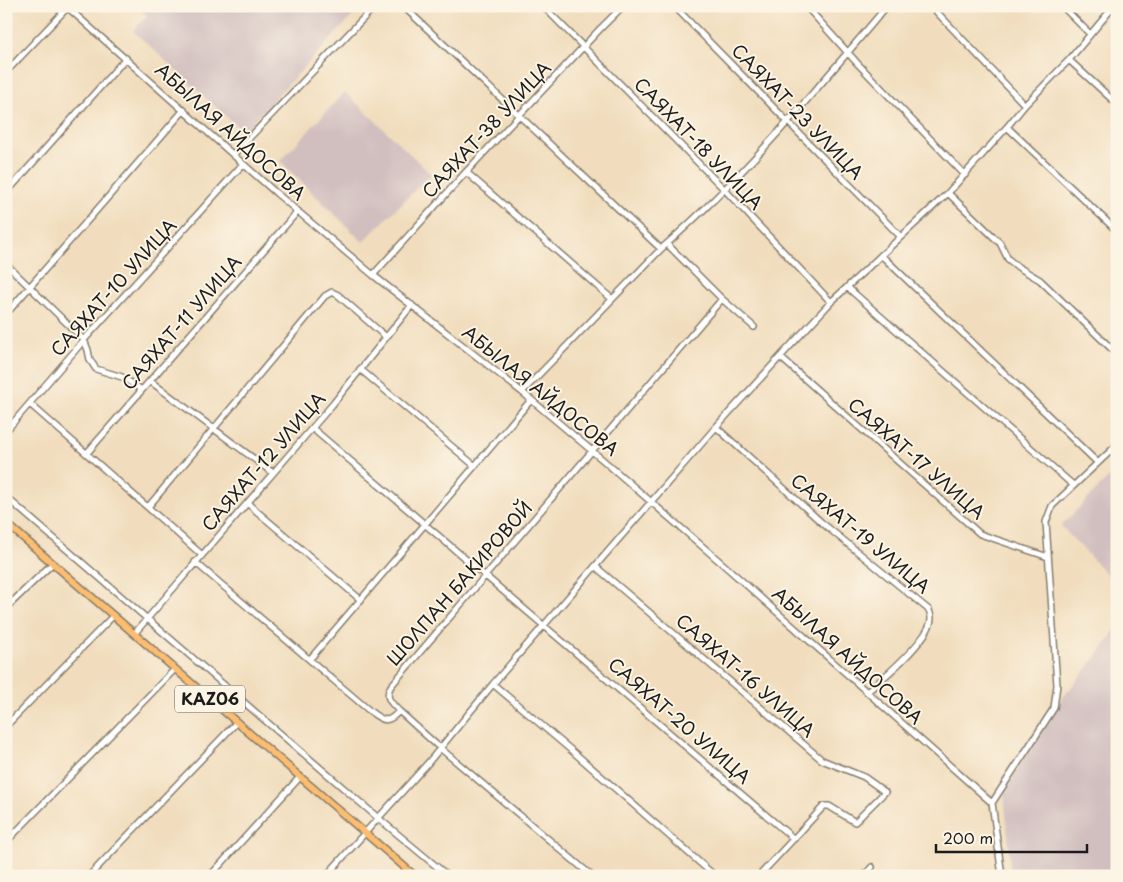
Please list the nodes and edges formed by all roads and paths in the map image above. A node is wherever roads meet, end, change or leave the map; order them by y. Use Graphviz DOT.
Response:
graph roads {
  1 [pos="375,6"];
  2 [pos="403,6"];
  3 [pos="543,6"];
  4 [pos="623,6"];
  5 [pos="674,6"];
  6 [pos="806,6"];
  7 [pos="887,6"];
  8 [pos="931,6"];
  9 [pos="1062,6"];
  10 [pos="1114,6"];
  11 [pos="67,7"];
  12 [pos="1090,34"];
  13 [pos="584,48"];
  14 [pos="848,52"];
  15 [pos="126,58"];
  16 [pos="1069,60"];
  17 [pos="6,72"];
  18 [pos="1117,104"];
  19 [pos="1025,106"];
  20 [pos="184,110"];
  21 [pos="519,115"];
  22 [pos="788,123"];
  23 [pos="1007,127"];
  24 [pos="233,155"];
  25 [pos="243,164"];
  26 [pos="466,172"];
  27 [pos="966,174"];
  28 [pos="724,190"];
  29 [pos="6,193"];
  30 [pos="948,193"];
  31 [pos="298,212"];
  32 [pos="1117,231"];
  33 [pos="900,236"];
  34 [pos="667,244"];
  35 [pos="662,249"];
  36 [pos="882,256"];
  37 [pos="6,264"];
  38 [pos="373,275"];
  39 [pos="30,286"];
  40 [pos="847,287"];
  41 [pos="612,299"];
  42 [pos="722,299"];
  43 [pos="831,302"];
  44 [pos="412,305"];
  45 [pos="6,314"];
  46 [pos="754,328"];
  47 [pos="386,337"];
  48 [pos="84,340"];
  49 [pos="1117,354"];
  50 [pos="780,357"];
  51 [pos="360,369"];
  52 [pos="150,381"];
  53 [pos="142,390"];
  54 [pos="522,392"];
  55 [pos="531,400"];
  56 [pos="30,404"];
  57 [pos="716,427"];
  58 [pos="213,428"];
  59 [pos="312,428"];
  60 [pos="6,431"];
  61 [pos="1117,445"];
  62 [pos="591,452"];
  63 [pos="87,453"];
  64 [pos="1098,463"];
  65 [pos="475,466"];
  66 [pos="273,473"];
  67 [pos="1073,486"];
  68 [pos="6,497"];
  69 [pos="652,502"];
  70 [pos="247,503"];
  71 [pos="148,506"];
  72 [pos="6,523"];
  73 [pos="426,524"];
  74 [pos="202,554"];
  75 [pos="1048,557"];
  76 [pos="195,562"];
  77 [pos="52,563"];
  78 [pos="596,567"];
  79 [pos="484,576"];
  80 [pos="361,600"];
  81 [pos="6,608"];
  82 [pos="114,616"];
  83 [pos="147,618"];
  84 [pos="545,625"];
  85 [pos="134,634"];
  86 [pos="310,659"];
  87 [pos="175,669"];
  88 [pos="493,684"];
  89 [pos="867,692"];
  90 [pos="399,711"];
  91 [pos="237,722"];
  92 [pos="6,726"];
  93 [pos="440,748"];
  94 [pos="300,777"];
  95 [pos="992,803"];
  96 [pos="378,818"];
  97 [pos="364,832"];
  98 [pos="794,839"];
  99 [pos="6,842"];
  100 [pos="872,866"];
  101 [pos="89,876"];
  102 [pos="210,876"];
  103 [pos="326,876"];
  104 [pos="414,876"];
  105 [pos="448,876"];
  106 [pos="592,876"];
  107 [pos="715,876"];
  108 [pos="759,876"];
  109 [pos="864,876"];
  110 [pos="1002,876"];
  1 -- 24 [label="street"];
  2 -- 21 [label="street"];
  3 -- 13 [label="street, САЯХАТ-18 УЛИЦА"];
  4 -- 13 [label="street, САЯХАТ-38 УЛИЦА"];
  5 -- 22 [label="street, САЯХАТ-23 УЛИЦА"];
  6 -- 14 [label="street"];
  7 -- 14 [label="street"];
  8 -- 19 [label="street"];
  9 -- 12 [label="street"];
  10 -- 12 [label="street"];
  11 -- 15 [label="street, АБЫЛАЯ АЙДОСОВА"];
  11 -- 17 [label="street"];
  12 -- 16 [label="street"];
  13 -- 21 [label="street, САЯХАТ-38 УЛИЦА"];
  13 -- 28 [label="street, САЯХАТ-18 УЛИЦА"];
  14 -- 22 [label="street"];
  14 -- 27 [label="street"];
  15 -- 20 [label="street, АБЫЛАЯ АЙДОСОВА"];
  15 -- 29 [label="street"];
  16 -- 18 [label="street"];
  16 -- 19 [label="street"];
  19 -- 23 [label="street"];
  20 -- 24 [label="street, АБЫЛАЯ АЙДОСОВА"];
  20 -- 39 [label="street"];
  21 -- 26 [label="street, САЯХАТ-38 УЛИЦА"];
  21 -- 35 [label="street"];
  22 -- 28 [label="street"];
  22 -- 33 [label="street, САЯХАТ-23 УЛИЦА"];
  23 -- 27 [label="street"];
  23 -- 32 [label="street"];
  24 -- 25 [label="street, АБЫЛАЯ АЙДОСОВА"];
  25 -- 31 [label="street, АБЫЛАЯ АЙДОСОВА"];
  25 -- 48 [label="street, САЯХАТ-10 УЛИЦА"];
  26 -- 38 [label="street, САЯХАТ-38 УЛИЦА"];
  26 -- 41 [label="street"];
  27 -- 30 [label="street"];
  28 -- 34 [label="street"];
  28 -- 43 [label="street, САЯХАТ-18 УЛИЦА"];
  30 -- 33 [label="street"];
  30 -- 49 [label="street"];
  31 -- 38 [label="street, АБЫЛАЯ АЙДОСОВА"];
  31 -- 52 [label="street, САЯХАТ-11 УЛИЦА"];
  33 -- 36 [label="street"];
  34 -- 35 [label="street"];
  34 -- 42 [label="street"];
  35 -- 41 [label="street"];
  36 -- 40 [label="street"];
  36 -- 64 [label="street"];
  37 -- 39 [label="street"];
  38 -- 44 [label="street, АБЫЛАЯ АЙДОСОВА"];
  39 -- 45 [label="street"];
  39 -- 48 [label="street"];
  40 -- 43 [label="street"];
  40 -- 67 [label="street"];
  41 -- 54 [label="street"];
  42 -- 46 [label="street"];
  42 -- 62 [label="street, ШОЛПАН БАКИРОВОЙ"];
  43 -- 50 [label="street"];
  44 -- 47 [label="street, САЯХАТ-12 УЛИЦА"];
  44 -- 54 [label="street, АБЫЛАЯ АЙДОСОВА"];
  47 -- 51 [label="street, САЯХАТ-12 УЛИЦА"];
  47 -- 58 [label="street"];
  48 -- 53 [label="street"];
  48 -- 56 [label="street, САЯХАТ-10 УЛИЦА"];
  50 -- 57 [label="street"];
  50 -- 75 [label="street, САЯХАТ-17 УЛИЦА"];
  51 -- 59 [label="street, САЯХАТ-12 УЛИЦА"];
  51 -- 65 [label="street"];
  52 -- 53 [label="street, САЯХАТ-11 УЛИЦА"];
  52 -- 58 [label="street"];
  53 -- 63 [label="street, САЯХАТ-11 УЛИЦА"];
  54 -- 55 [label="street, АБЫЛАЯ АЙДОСОВА"];
  55 -- 62 [label="street, АБЫЛАЯ АЙДОСОВА"];
  55 -- 65 [label="street"];
  56 -- 60 [label="street, САЯХАТ-10 УЛИЦА"];
  56 -- 63 [label="street"];
  57 -- 69 [label="street"];
  57 -- 89 [label="street, САЯХАТ-19 УЛИЦА"];
  58 -- 66 [label="street"];
  58 -- 71 [label="street"];
  59 -- 66 [label="street, САЯХАТ-12 УЛИЦА"];
  59 -- 73 [label="street, САЯХАТ-20 УЛИЦА"];
  61 -- 64 [label="street"];
  62 -- 69 [label="street, АБЫЛАЯ АЙДОСОВА"];
  62 -- 79 [label="street, ШОЛПАН БАКИРОВОЙ"];
  63 -- 71 [label="street"];
  64 -- 67 [label="street"];
  65 -- 73 [label="street"];
  66 -- 70 [label="street, САЯХАТ-12 УЛИЦА"];
  67 -- 75 [label="street"];
  68 -- 83 [label="street"];
  69 -- 78 [label="street"];
  69 -- 89 [label="street, АБЫЛАЯ АЙДОСОВА"];
  70 -- 74 [label="street, САЯХАТ-12 УЛИЦА"];
  70 -- 80 [label="street"];
  71 -- 74 [label="street"];
  72 -- 77 [label="main road, KAZ06"];
  73 -- 79 [label="street, САЯХАТ-20 УЛИЦА"];
  73 -- 80 [label="street"];
  74 -- 76 [label="street, САЯХАТ-12 УЛИЦА"];
  75 -- 95 [label="street"];
  76 -- 83 [label="street, САЯХАТ-12 УЛИЦА"];
  76 -- 86 [label="street"];
  77 -- 81 [label="street"];
  77 -- 82 [label="main road, KAZ06"];
  78 -- 84 [label="street"];
  78 -- 98 [label="street, САЯХАТ-16 УЛИЦА"];
  79 -- 84 [label="street, САЯХАТ-20 УЛИЦА"];
  79 -- 90 [label="street, ШОЛПАН БАКИРОВОЙ"];
  80 -- 86 [label="street"];
  82 -- 85 [label="main road, KAZ06"];
  82 -- 92 [label="street"];
  83 -- 85 [label="street, САЯХАТ-12 УЛИЦА"];
  83 -- 96 [label="street"];
  84 -- 88 [label="street"];
  84 -- 98 [label="street, САЯХАТ-20 УЛИЦА"];
  85 -- 87 [label="main road, KAZ06"];
  86 -- 90 [label="street"];
  87 -- 91 [label="main road, KAZ06"];
  87 -- 99 [label="street"];
  88 -- 93 [label="street"];
  88 -- 107 [label="street"];
  89 -- 95 [label="street, АБЫЛАЯ АЙДОСОВА"];
  90 -- 93 [label="street"];
  91 -- 94 [label="main road, KAZ06"];
  91 -- 101 [label="street"];
  93 -- 96 [label="street"];
  93 -- 106 [label="street"];
  94 -- 97 [label="main road, KAZ06"];
  94 -- 102 [label="street"];
  95 -- 110 [label="street"];
  96 -- 97 [label="street"];
  96 -- 105 [label="street"];
  97 -- 103 [label="street"];
  97 -- 104 [label="main road, KAZ06"];
  98 -- 108 [label="street"];
  100 -- 109 [label="street"];
}
